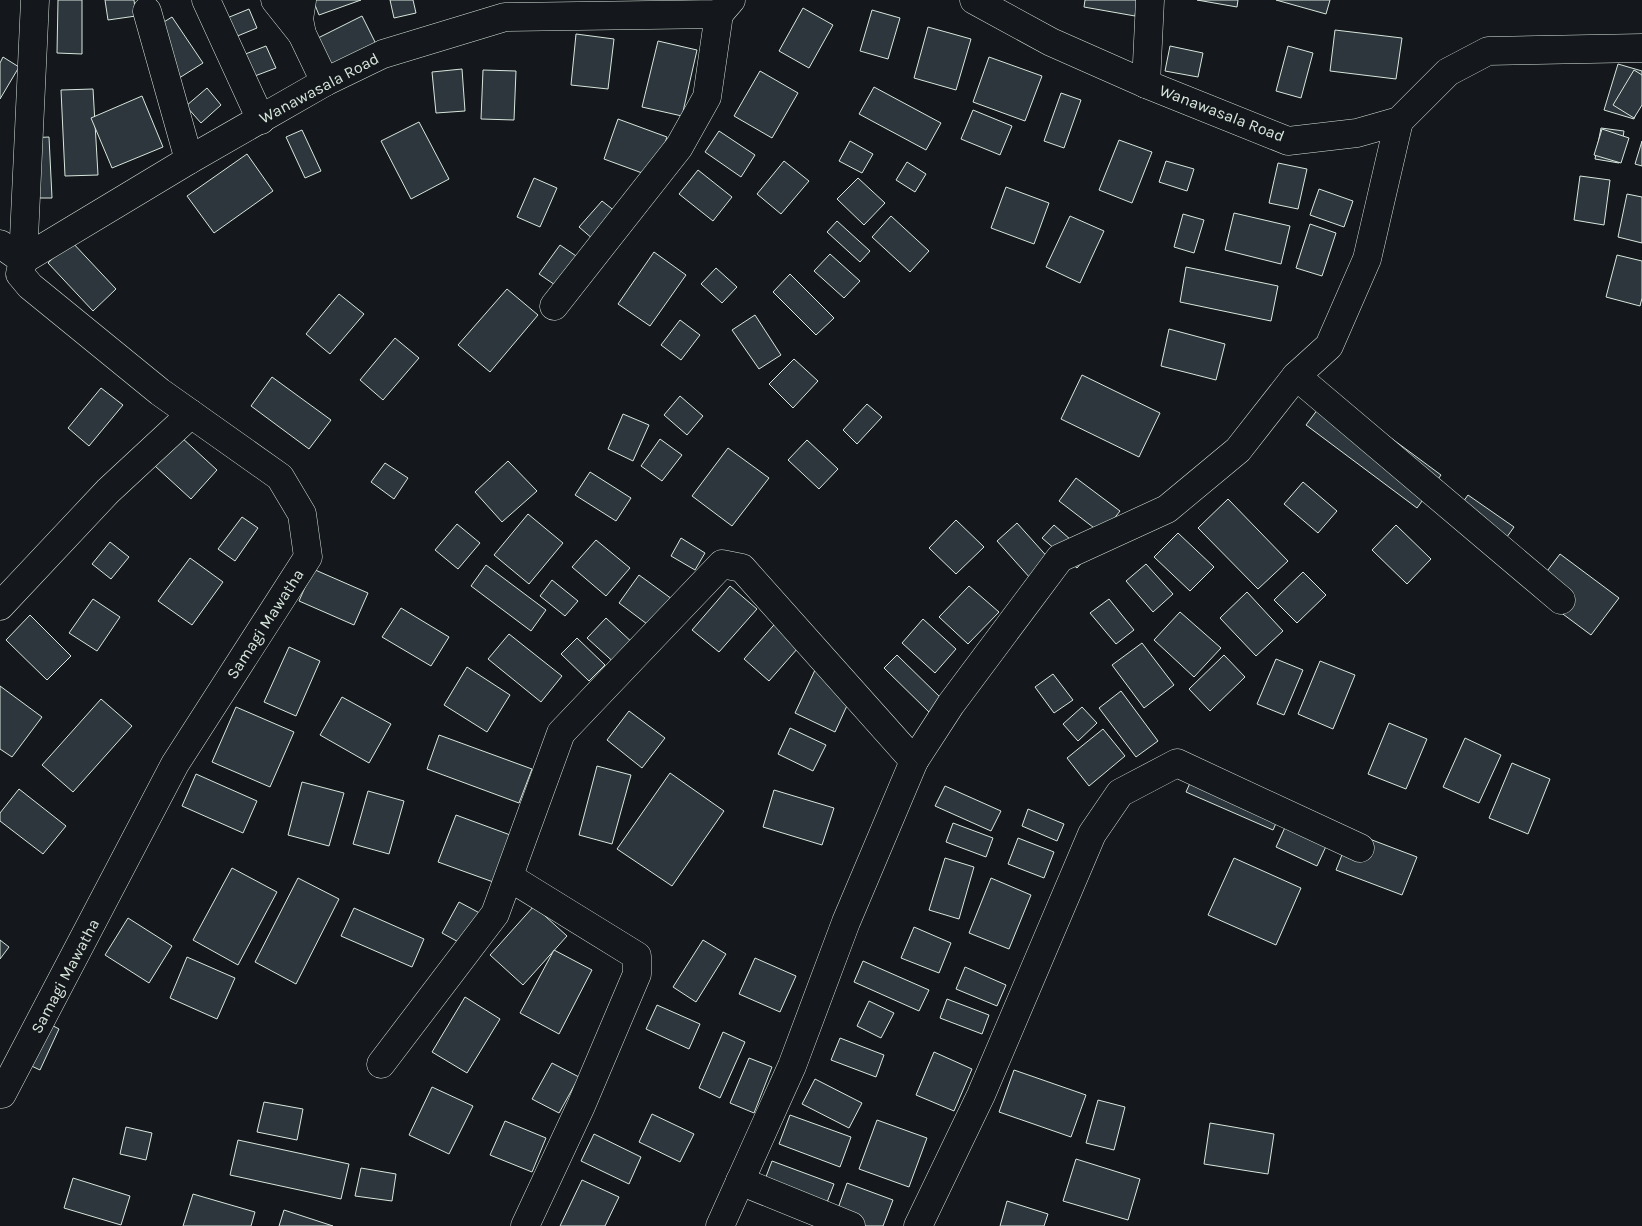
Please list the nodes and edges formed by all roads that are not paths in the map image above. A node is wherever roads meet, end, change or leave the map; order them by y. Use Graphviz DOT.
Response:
graph roads {
  1 [pos="35,0"];
  2 [pos="206,0"];
  3 [pos="275,0"];
  4 [pos="302,0"];
  5 [pos="974,0"];
  6 [pos="1150,0"];
  7 [pos="725,7"];
  8 [pos="147,11"];
  9 [pos="302,34"];
  10 [pos="1642,48"];
  11 [pos="325,82"];
  12 [pos="1146,84"];
  13 [pos="260,120"];
  14 [pos="1399,121"];
  15 [pos="188,160"];
  16 [pos="0,244"];
  17 [pos="23,260"];
  18 [pos="554,306"];
  19 [pos="1296,376"];
  20 [pos="192,414"];
  21 [pos="1561,600"];
  22 [pos="0,606"];
  23 [pos="914,761"];
  24 [pos="1360,848"];
  25 [pos="509,877"];
  26 [pos="381,1064"];
  27 [pos="2,1094"];
  28 [pos="740,1181"];
  29 [pos="525,1226"];
  30 [pos="720,1226"];
  31 [pos="851,1226"];
  32 [pos="918,1226"];
  1 -- 17 [label="street"];
  2 -- 13 [label="street"];
  3 -- 9 [label="street"];
  4 -- 9 [label="street"];
  5 -- 12 [label="street, Wanawasala Road"];
  6 -- 12 [label="street"];
  7 -- 11 [label="street, Wanawasala Road"];
  7 -- 18 [label="street"];
  8 -- 15 [label="street"];
  9 -- 11 [label="street"];
  10 -- 14 [label="street, Wanawasala Road"];
  11 -- 13 [label="street, Wanawasala Road"];
  12 -- 14 [label="street, Wanawasala Road"];
  13 -- 15 [label="street, Wanawasala Road"];
  14 -- 19 [label="street"];
  15 -- 17 [label="street, Wanawasala Road"];
  16 -- 17 [label="street"];
  17 -- 20 [label="street, Samagi Mawatha"];
  19 -- 21 [label="street"];
  19 -- 23 [label="street"];
  20 -- 22 [label="street"];
  20 -- 27 [label="street, Samagi Mawatha"];
  23 -- 25 [label="street"];
  23 -- 28 [label="street"];
  24 -- 32 [label="street"];
  25 -- 26 [label="street"];
  25 -- 29 [label="street"];
  28 -- 30 [label="street"];
  28 -- 31 [label="street"];
}
